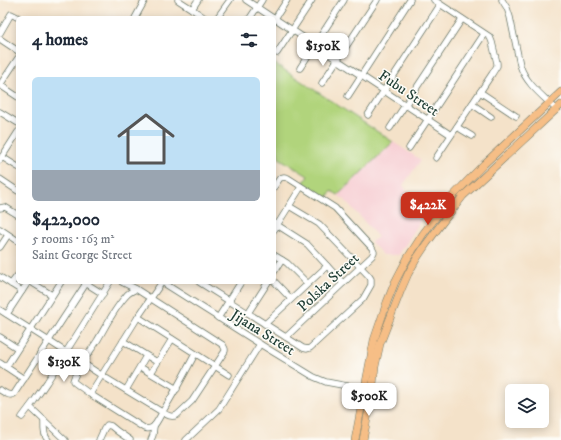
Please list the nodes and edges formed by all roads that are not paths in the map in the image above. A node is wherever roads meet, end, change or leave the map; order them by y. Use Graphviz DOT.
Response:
graph roads {
  1 [pos="144,0"];
  2 [pos="178,0"];
  3 [pos="198,0"];
  4 [pos="230,0"];
  5 [pos="246,0"];
  6 [pos="262,0"];
  7 [pos="287,0"];
  8 [pos="312,0"];
  9 [pos="344,0"];
  10 [pos="377,0"];
  11 [pos="410,0"];
  12 [pos="434,0"];
  13 [pos="502,0"];
  14 [pos="440,4"];
  15 [pos="257,8"];
  16 [pos="192,9"];
  17 [pos="16,16"];
  18 [pos="136,16"];
  19 [pos="202,16"];
  20 [pos="218,16"];
  21 [pos="251,16"];
  22 [pos="269,16"];
  23 [pos="276,16"];
  24 [pos="462,19"];
  25 [pos="276,20"];
  26 [pos="292,30"];
  27 [pos="0,33"];
  28 [pos="484,34"];
  29 [pos="0,39"];
  30 [pos="314,46"];
  31 [pos="16,50"];
  32 [pos="277,53"];
  33 [pos="338,60"];
  34 [pos="16,63"];
  35 [pos="300,68"];
  36 [pos="361,76"];
  37 [pos="322,83"];
  38 [pos="0,85"];
  39 [pos="383,91"];
  40 [pos="480,92"];
  41 [pos="561,92"];
  42 [pos="16,96"];
  43 [pos="348,96"];
  44 [pos="550,103"];
  45 [pos="472,104"];
  46 [pos="405,105"];
  47 [pos="558,107"];
  48 [pos="0,112"];
  49 [pos="368,115"];
  50 [pos="516,116"];
  51 [pos="491,118"];
  52 [pos="427,120"];
  53 [pos="16,122"];
  54 [pos="457,127"];
  55 [pos="390,128"];
  56 [pos="16,135"];
  57 [pos="451,135"];
  58 [pos="472,136"];
  59 [pos="409,148"];
  60 [pos="1,158"];
  61 [pos="436,158"];
  62 [pos="16,167"];
  63 [pos="0,179"];
  64 [pos="276,185"];
  65 [pos="301,187"];
  66 [pos="16,190"];
  67 [pos="290,206"];
  68 [pos="0,208"];
  69 [pos="16,213"];
  70 [pos="276,225"];
  71 [pos="276,227"];
  72 [pos="0,229"];
  73 [pos="8,234"];
  74 [pos="16,240"];
  75 [pos="0,247"];
  76 [pos="276,256"];
  77 [pos="282,260"];
  78 [pos="327,266"];
  79 [pos="360,268"];
  80 [pos="276,269"];
  81 [pos="0,277"];
  82 [pos="16,278"];
  83 [pos="276,283"];
  84 [pos="307,283"];
  85 [pos="343,283"];
  86 [pos="11,284"];
  87 [pos="27,284"];
  88 [pos="33,284"];
  89 [pos="60,284"];
  90 [pos="85,284"];
  91 [pos="88,284"];
  92 [pos="109,284"];
  93 [pos="126,284"];
  94 [pos="160,284"];
  95 [pos="165,284"];
  96 [pos="202,284"];
  97 [pos="240,284"];
  98 [pos="267,284"];
  99 [pos="136,289"];
  100 [pos="22,291"];
  101 [pos="103,294"];
  102 [pos="52,295"];
  103 [pos="150,298"];
  104 [pos="290,299"];
  105 [pos="229,301"];
  106 [pos="0,310"];
  107 [pos="248,313"];
  108 [pos="7,314"];
  109 [pos="138,317"];
  110 [pos="218,318"];
  111 [pos="265,324"];
  112 [pos="30,329"];
  113 [pos="0,337"];
  114 [pos="286,337"];
  115 [pos="172,339"];
  116 [pos="49,341"];
  117 [pos="123,341"];
  118 [pos="260,344"];
  119 [pos="17,348"];
  120 [pos="66,352"];
  121 [pos="195,354"];
  122 [pos="146,356"];
  123 [pos="157,362"];
  124 [pos="0,363"];
  125 [pos="83,363"];
  126 [pos="215,366"];
  127 [pos="6,367"];
  128 [pos="140,367"];
  129 [pos="151,373"];
  130 [pos="229,375"];
  131 [pos="101,376"];
  132 [pos="24,379"];
  133 [pos="373,386"];
  134 [pos="362,388"];
  135 [pos="177,389"];
  136 [pos="0,390"];
  137 [pos="126,390"];
  138 [pos="372,393"];
  139 [pos="90,394"];
  140 [pos="30,407"];
  141 [pos="162,412"];
  142 [pos="22,416"];
  143 [pos="44,420"];
  144 [pos="154,426"];
  145 [pos="48,440"];
  146 [pos="65,440"];
  147 [pos="99,440"];
  148 [pos="130,440"];
  149 [pos="151,440"];
  150 [pos="186,440"];
  151 [pos="355,440"];
  152 [pos="363,440"];
  1 -- 18 [label="street"];
  2 -- 16 [label="street"];
  3 -- 16 [label="street"];
  4 -- 20 [label="street"];
  5 -- 15 [label="street, Fubu Street"];
  6 -- 15 [label="street"];
  7 -- 23 [label="street"];
  8 -- 26 [label="street"];
  9 -- 30 [label="street"];
  10 -- 33 [label="street"];
  11 -- 36 [label="street"];
  12 -- 14 [label="street"];
  13 -- 44 [label="street"];
  14 -- 24 [label="street"];
  14 -- 39 [label="street"];
  15 -- 21 [label="street"];
  15 -- 22 [label="street, Fubu Street"];
  16 -- 19 [label="street"];
  17 -- 27 [label="street"];
  24 -- 28 [label="street"];
  24 -- 46 [label="street"];
  25 -- 26 [label="street, Fubu Street"];
  26 -- 30 [label="street, Fubu Street"];
  26 -- 32 [label="street"];
  28 -- 40 [label="street"];
  28 -- 52 [label="street"];
  29 -- 31 [label="street"];
  30 -- 33 [label="street, Fubu Street"];
  30 -- 35 [label="street"];
  33 -- 36 [label="street, Fubu Street"];
  33 -- 37 [label="street"];
  34 -- 38 [label="street"];
  36 -- 39 [label="street, Fubu Street"];
  36 -- 43 [label="street"];
  38 -- 42 [label="street"];
  39 -- 46 [label="street, Fubu Street"];
  39 -- 49 [label="street"];
  40 -- 45 [label="street"];
  40 -- 50 [label="street"];
  41 -- 44 [label="main road"];
  44 -- 47 [label="street"];
  44 -- 134 [label="main road"];
  45 -- 51 [label="street"];
  45 -- 54 [label="street"];
  46 -- 52 [label="street, Fubu Street"];
  46 -- 55 [label="street"];
  47 -- 133 [label="main road"];
  48 -- 53 [label="street"];
  52 -- 57 [label="street, Fubu Street"];
  52 -- 59 [label="street"];
  54 -- 57 [label="street"];
  54 -- 58 [label="street"];
  56 -- 60 [label="street"];
  57 -- 61 [label="street"];
  60 -- 62 [label="street"];
  63 -- 66 [label="street"];
  64 -- 65 [label="street, Polska Street"];
  65 -- 67 [label="street"];
  65 -- 79 [label="street, Polska Street"];
  67 -- 70 [label="street"];
  67 -- 79 [label="street"];
  68 -- 69 [label="street"];
  71 -- 78 [label="street"];
  72 -- 73 [label="street"];
  73 -- 74 [label="street"];
  73 -- 75 [label="street"];
  76 -- 77 [label="street"];
  77 -- 80 [label="street"];
  77 -- 84 [label="street"];
  78 -- 84 [label="street"];
  78 -- 85 [label="street"];
  79 -- 85 [label="street, Polska Street"];
  79 -- 114 [label="street"];
  81 -- 86 [label="street"];
  82 -- 86 [label="street"];
  83 -- 104 [label="street"];
  84 -- 104 [label="street"];
  85 -- 114 [label="street, Polska Street"];
  86 -- 100 [label="street"];
  87 -- 100 [label="street"];
  88 -- 102 [label="street"];
  89 -- 102 [label="street"];
  90 -- 116 [label="street"];
  91 -- 101 [label="street"];
  92 -- 101 [label="street"];
  93 -- 99 [label="street"];
  94 -- 103 [label="street"];
  95 -- 110 [label="street, Jijana Street"];
  96 -- 105 [label="street"];
  97 -- 105 [label="street"];
  98 -- 107 [label="street"];
  99 -- 103 [label="street"];
  99 -- 125 [label="street"];
  100 -- 108 [label="street"];
  101 -- 120 [label="street"];
  102 -- 112 [label="street"];
  103 -- 109 [label="street"];
  103 -- 126 [label="street"];
  104 -- 111 [label="street"];
  105 -- 107 [label="street"];
  105 -- 110 [label="street"];
  106 -- 108 [label="street"];
  107 -- 111 [label="street"];
  108 -- 112 [label="street"];
  109 -- 115 [label="street"];
  109 -- 117 [label="street"];
  110 -- 118 [label="street, Jijana Street"];
  111 -- 114 [label="street"];
  112 -- 116 [label="street"];
  112 -- 119 [label="street"];
  113 -- 119 [label="street"];
  115 -- 121 [label="street"];
  115 -- 123 [label="street"];
  116 -- 120 [label="street"];
  116 -- 132 [label="street"];
  117 -- 122 [label="street"];
  117 -- 131 [label="street"];
  118 -- 134 [label="street, Jijana Street"];
  118 -- 150 [label="street"];
  119 -- 127 [label="street"];
  120 -- 125 [label="street"];
  120 -- 140 [label="street"];
  121 -- 126 [label="street"];
  121 -- 135 [label="street"];
  122 -- 123 [label="street"];
  122 -- 128 [label="street"];
  123 -- 129 [label="street"];
  124 -- 127 [label="street"];
  125 -- 131 [label="street"];
  125 -- 139 [label="street"];
  126 -- 130 [label="street"];
  126 -- 141 [label="street"];
  127 -- 132 [label="street"];
  128 -- 129 [label="street"];
  128 -- 137 [label="street"];
  129 -- 135 [label="street"];
  131 -- 137 [label="street"];
  131 -- 139 [label="street"];
  132 -- 136 [label="street"];
  133 -- 134 [label="street"];
  133 -- 138 [label="main road"];
  134 -- 138 [label="street"];
  134 -- 151 [label="main road"];
  135 -- 141 [label="street"];
  137 -- 141 [label="street"];
  138 -- 152 [label="main road"];
  139 -- 144 [label="street"];
  140 -- 142 [label="street"];
  140 -- 143 [label="street"];
  141 -- 144 [label="street"];
  143 -- 145 [label="street"];
  143 -- 146 [label="street"];
  144 -- 149 [label="street"];
  147 -- 148 [label="street"];
}
